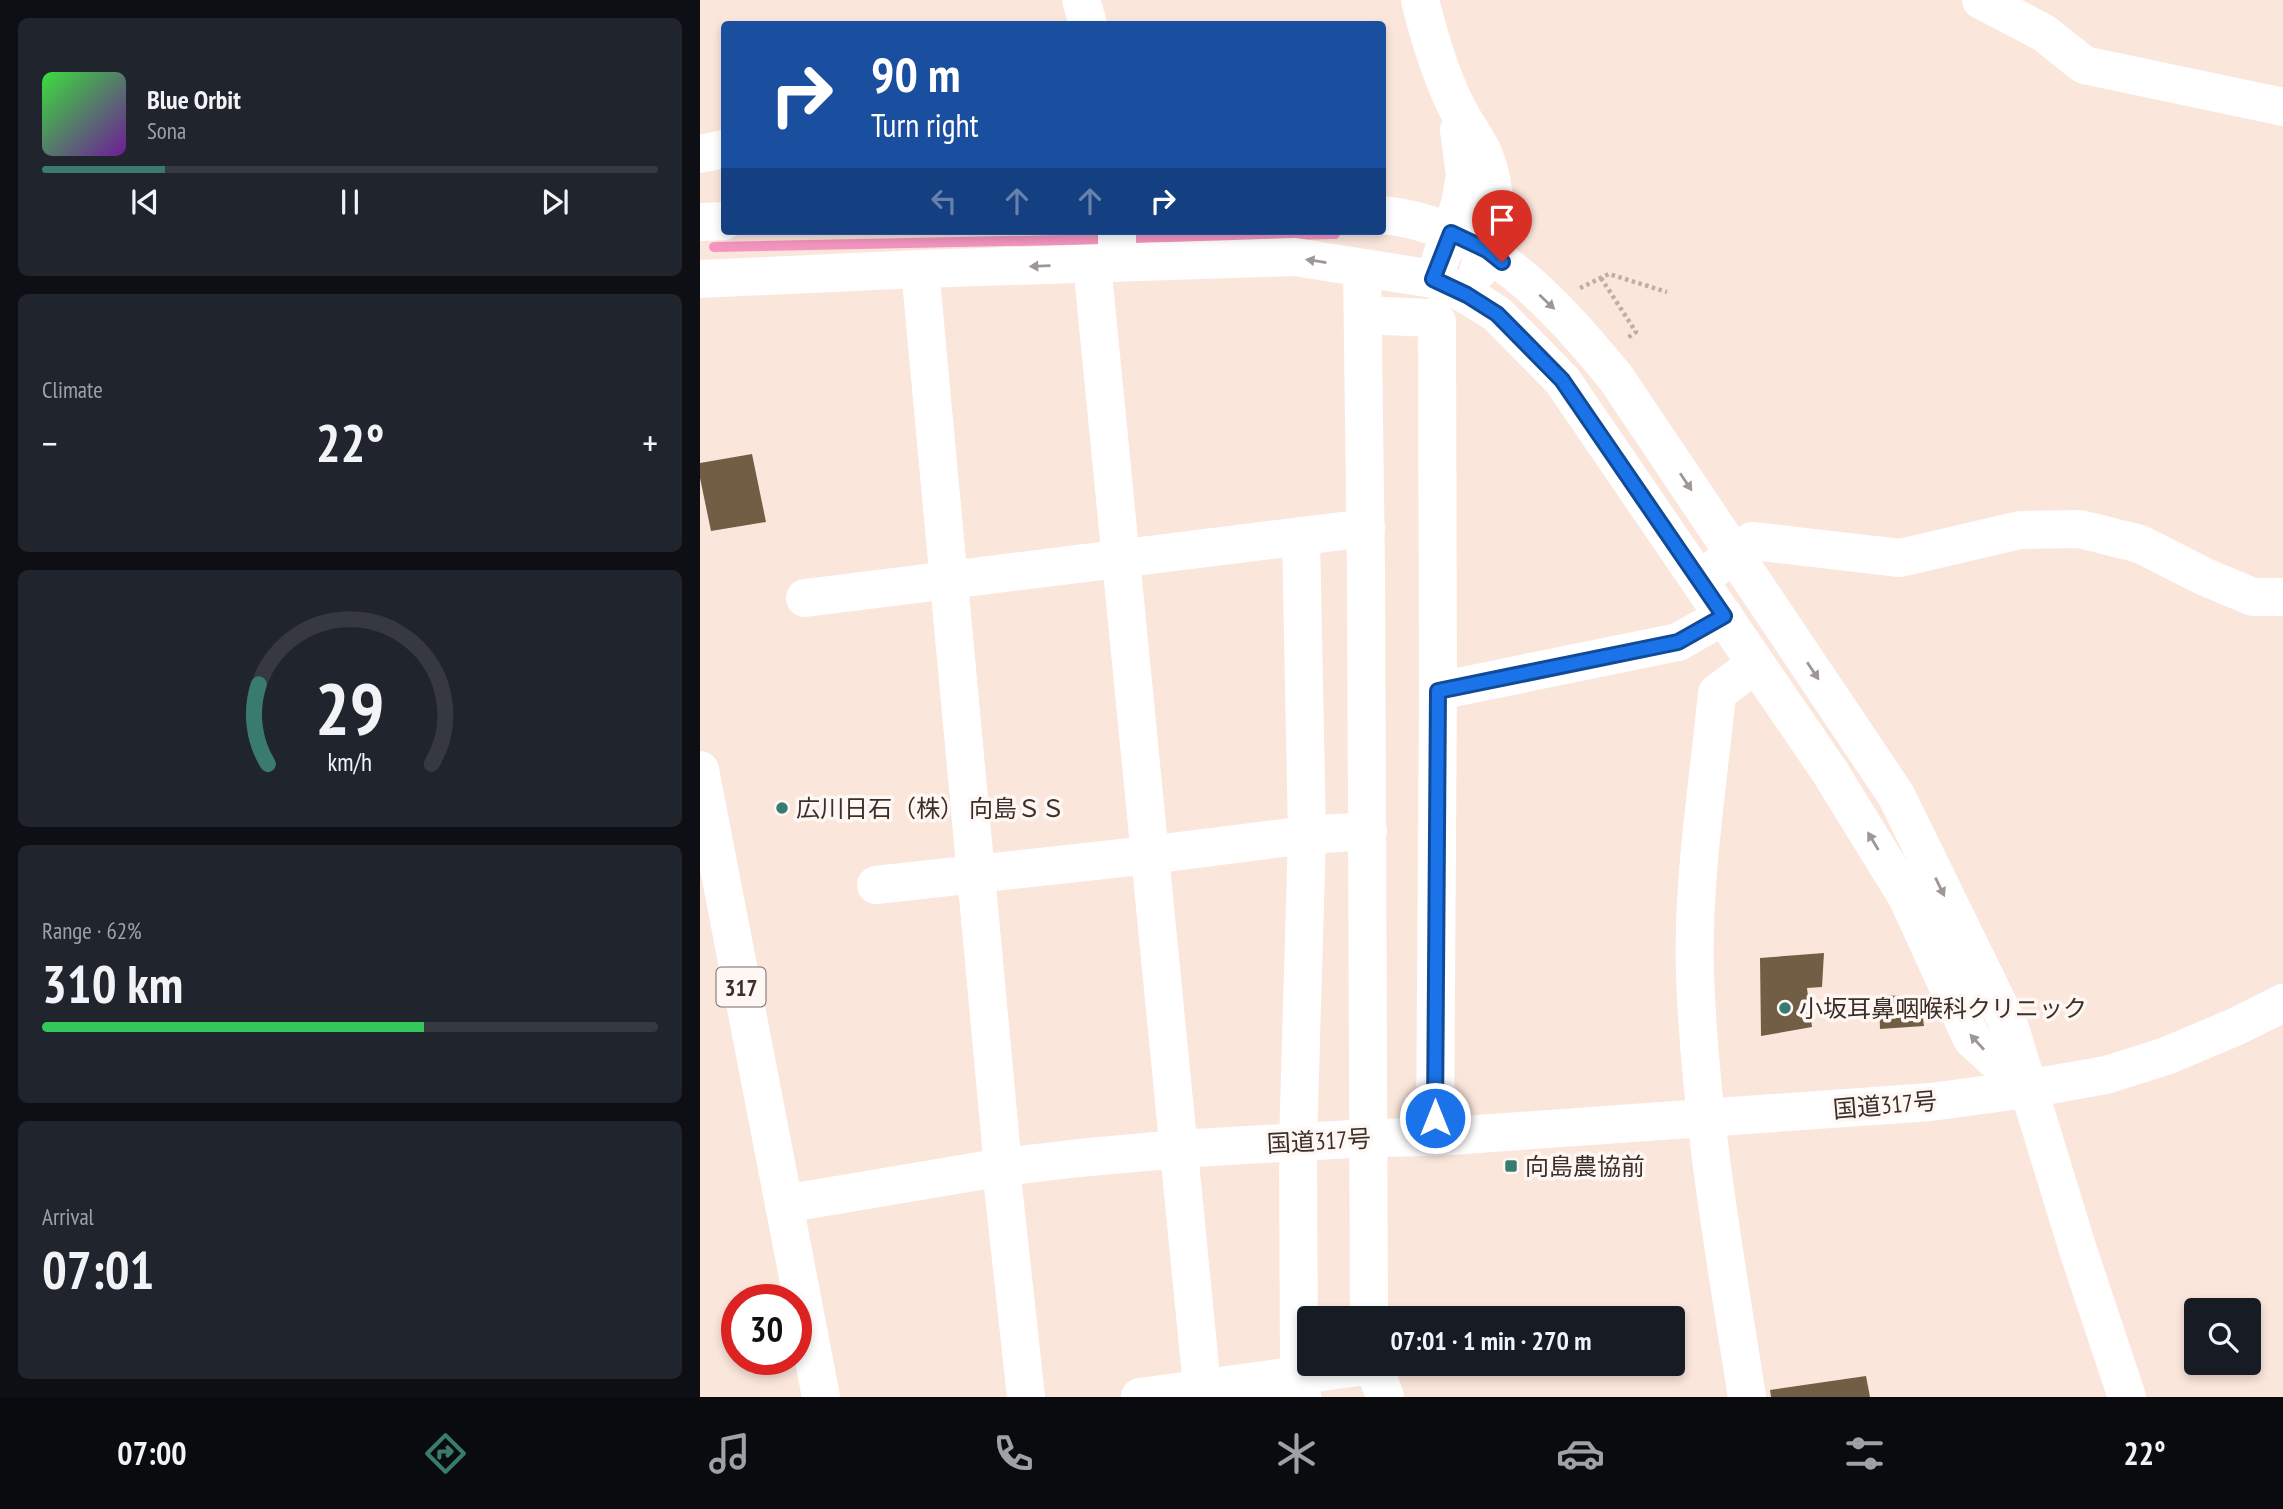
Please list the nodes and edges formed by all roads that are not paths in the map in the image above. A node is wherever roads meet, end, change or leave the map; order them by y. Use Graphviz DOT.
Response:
graph roads {
  1 [pos="1081,0"];
  2 [pos="1420,0"];
  3 [pos="1981,0"];
  4 [pos="1087,21"];
  5 [pos="1457,107"];
  6 [pos="2283,107"];
  7 [pos="721,150"];
  8 [pos="700,154"];
  9 [pos="1386,215"];
  10 [pos="721,221"];
  11 [pos="700,222"];
  12 [pos="1451,233"];
  13 [pos="1487,250"];
  14 [pos="1109,253"];
  15 [pos="1362,268"];
  16 [pos="920,269"];
  17 [pos="700,279"];
  18 [pos="1433,279"];
  19 [pos="1467,295"];
  20 [pos="1363,315"];
  21 [pos="1366,528"];
  22 [pos="1301,536"];
  23 [pos="1735,554"];
  24 [pos="1119,559"];
  25 [pos="949,579"];
  26 [pos="1699,580"];
  27 [pos="2283,597"];
  28 [pos="805,598"];
  29 [pos="1724,616"];
  30 [pos="1756,664"];
  31 [pos="1438,691"];
  32 [pos="700,769"];
  33 [pos="1368,831"];
  34 [pos="1307,835"];
  35 [pos="1149,855"];
  36 [pos="976,875"];
  37 [pos="876,885"];
  38 [pos="2283,1003"];
  39 [pos="2027,1089"];
  40 [pos="1706,1118"];
  41 [pos="1434,1137"];
  42 [pos="1369,1138"];
  43 [pos="1298,1143"];
  44 [pos="1178,1149"];
  45 [pos="1003,1167"];
  46 [pos="783,1203"];
  47 [pos="1369,1306"];
  48 [pos="1370,1376"];
  49 [pos="1300,1386"];
  50 [pos="1203,1393"];
  51 [pos="821,1397"];
  52 [pos="1026,1397"];
  53 [pos="1140,1397"];
  54 [pos="1747,1397"];
  55 [pos="2127,1397"];
  1 -- 4 [label="main road"];
  2 -- 5 [label="main road"];
  3 -- 6 [label="main road"];
  5 -- 12 [label="main road"];
  5 -- 13 [label="main road"];
  7 -- 8 [label="main road"];
  9 -- 12 [label="main road"];
  10 -- 11 [label="main road"];
  12 -- 13 [label="main road"];
  12 -- 18 [label="main road"];
  13 -- 19 [label="main road"];
  13 -- 23 [label="main road, one-way"];
  15 -- 14 [label="main road, one-way"];
  14 -- 16 [label="main road, one-way"];
  14 -- 24 [label="main road"];
  15 -- 18 [label="main road"];
  15 -- 20 [label="main road"];
  16 -- 17 [label="main road"];
  16 -- 25 [label="main road"];
  18 -- 19 [label="main road"];
  19 -- 26 [label="main road"];
  20 -- 21 [label="main road"];
  20 -- 31 [label="main road"];
  21 -- 22 [label="main road"];
  21 -- 33 [label="main road"];
  22 -- 24 [label="main road"];
  22 -- 34 [label="main road"];
  23 -- 26 [label="main road"];
  23 -- 27 [label="main road"];
  23 -- 39 [label="main road, one-way"];
  24 -- 25 [label="main road"];
  24 -- 35 [label="main road"];
  25 -- 28 [label="main road"];
  25 -- 36 [label="main road"];
  26 -- 29 [label="main road"];
  29 -- 30 [label="main road"];
  29 -- 31 [label="main road"];
  39 -- 30 [label="main road, one-way"];
  30 -- 40 [label="main road"];
  31 -- 41 [label="main road"];
  32 -- 46 [label="main road, 317"];
  33 -- 34 [label="main road"];
  33 -- 42 [label="main road"];
  34 -- 35 [label="main road"];
  34 -- 43 [label="main road"];
  35 -- 36 [label="main road"];
  35 -- 44 [label="main road"];
  36 -- 37 [label="main road"];
  36 -- 45 [label="main road"];
  38 -- 39 [label="main road, 国道317号"];
  39 -- 40 [label="main road, 国道317号"];
  39 -- 55 [label="main road"];
  40 -- 41 [label="main road, 国道317号"];
  40 -- 54 [label="main road"];
  41 -- 42 [label="main road, 国道317号"];
  42 -- 43 [label="main road, 国道317号"];
  42 -- 47 [label="main road"];
  43 -- 44 [label="main road, 国道317号"];
  43 -- 49 [label="main road"];
  44 -- 45 [label="main road, 国道317号"];
  44 -- 50 [label="main road"];
  45 -- 46 [label="main road, 国道317号"];
  45 -- 52 [label="main road"];
  46 -- 51 [label="main road"];
  48 -- 49 [label="main road"];
  49 -- 50 [label="main road"];
  50 -- 53 [label="main road"];
}
